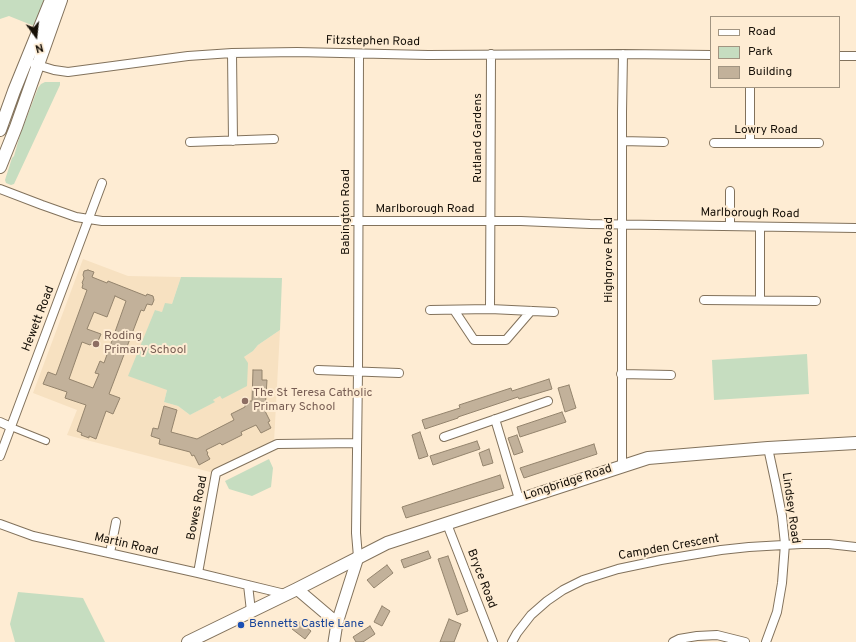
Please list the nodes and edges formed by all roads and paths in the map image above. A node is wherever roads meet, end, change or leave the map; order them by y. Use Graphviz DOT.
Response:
graph roads {
  1 [pos="51,0"];
  2 [pos="61,0"];
  3 [pos="232,53"];
  4 [pos="359,54"];
  5 [pos="491,54"];
  6 [pos="623,54"];
  7 [pos="710,55"];
  8 [pos="840,56"];
  9 [pos="856,56"];
  10 [pos="32,63"];
  11 [pos="750,88"];
  12 [pos="1,125"];
  13 [pos="16,127"];
  14 [pos="274,139"];
  15 [pos="233,141"];
  16 [pos="622,141"];
  17 [pos="190,142"];
  18 [pos="664,142"];
  19 [pos="750,142"];
  20 [pos="818,142"];
  21 [pos="714,143"];
  22 [pos="0,167"];
  23 [pos="102,183"];
  24 [pos="0,189"];
  25 [pos="730,191"];
  26 [pos="89,219"];
  27 [pos="491,221"];
  28 [pos="358,222"];
  29 [pos="622,224"];
  30 [pos="730,226"];
  31 [pos="760,227"];
  32 [pos="856,228"];
  33 [pos="704,300"];
  34 [pos="760,300"];
  35 [pos="816,301"];
  36 [pos="490,309"];
  37 [pos="430,310"];
  38 [pos="454,310"];
  39 [pos="531,311"];
  40 [pos="554,312"];
  41 [pos="318,370"];
  42 [pos="358,371"];
  43 [pos="399,373"];
  44 [pos="621,374"];
  45 [pos="671,375"];
  46 [pos="548,401"];
  47 [pos="495,419"];
  48 [pos="0,422"];
  49 [pos="11,427"];
  50 [pos="444,437"];
  51 [pos="46,441"];
  52 [pos="357,443"];
  53 [pos="856,443"];
  54 [pos="768,448"];
  55 [pos="0,456"];
  56 [pos="622,466"];
  57 [pos="519,499"];
  58 [pos="116,522"];
  59 [pos="0,524"];
  60 [pos="447,524"];
  61 [pos="785,544"];
  62 [pos="856,547"];
  63 [pos="110,553"];
  64 [pos="358,557"];
  65 [pos="198,573"];
  66 [pos="248,585"];
  67 [pos="297,589"];
  68 [pos="285,594"];
  69 [pos="251,611"];
  70 [pos="337,623"];
  71 [pos="188,642"];
  72 [pos="334,642"];
  73 [pos="493,642"];
  74 [pos="512,642"];
  75 [pos="673,642"];
  76 [pos="745,642"];
  77 [pos="766,642"];
  1 -- 10 [label="main road"];
  2 -- 10 [label="main road"];
  3 -- 4 [label="street, Fitzstephen Road"];
  3 -- 10 [label="street, Fitzstephen Road"];
  3 -- 15 [label="street"];
  4 -- 5 [label="street, Fitzstephen Road"];
  4 -- 28 [label="street, Babington Road"];
  5 -- 6 [label="street, Fitzstephen Road"];
  5 -- 27 [label="street, Rutland Gardens"];
  6 -- 7 [label="street, Fitzstephen Road"];
  6 -- 16 [label="street, Highgrove Road"];
  8 -- 9 [label="street"];
  10 -- 12 [label="main road"];
  10 -- 13 [label="main road"];
  11 -- 19 [label="street"];
  12 -- 13 [label="street"];
  13 -- 22 [label="main road"];
  14 -- 15 [label="street"];
  15 -- 17 [label="street"];
  16 -- 18 [label="street"];
  16 -- 29 [label="street, Highgrove Road"];
  19 -- 20 [label="street, Lowry Road"];
  19 -- 21 [label="street, Lowry Road"];
  23 -- 26 [label="street, Hewett Road"];
  24 -- 26 [label="street, Marlborough Road"];
  25 -- 30 [label="street"];
  26 -- 28 [label="street, Marlborough Road"];
  26 -- 49 [label="street, Hewett Road"];
  27 -- 28 [label="street, Marlborough Road"];
  27 -- 29 [label="street, Marlborough Road"];
  27 -- 36 [label="street, Rutland Gardens"];
  28 -- 42 [label="street, Babington Road"];
  29 -- 30 [label="street, Marlborough Road"];
  29 -- 44 [label="street, Highgrove Road"];
  30 -- 31 [label="street, Marlborough Road"];
  31 -- 32 [label="street, Marlborough Road"];
  31 -- 34 [label="street"];
  33 -- 34 [label="street"];
  34 -- 35 [label="street"];
  36 -- 38 [label="street"];
  36 -- 39 [label="street"];
  37 -- 38 [label="street"];
  38 -- 39 [label="street"];
  39 -- 40 [label="street"];
  41 -- 42 [label="street"];
  42 -- 43 [label="street"];
  42 -- 52 [label="street, Babington Road"];
  44 -- 45 [label="street"];
  44 -- 56 [label="street, Highgrove Road"];
  46 -- 47 [label="street"];
  47 -- 50 [label="street"];
  47 -- 57 [label="street"];
  48 -- 49 [label="street"];
  49 -- 51 [label="street"];
  49 -- 55 [label="street, Hewett Road"];
  52 -- 64 [label="street, Babington Road"];
  52 -- 65 [label="street, Bowes Road"];
  53 -- 54 [label="main road, Longbridge Road"];
  54 -- 56 [label="main road, Longbridge Road"];
  54 -- 61 [label="street, Lindsey Road"];
  56 -- 57 [label="main road, Longbridge Road"];
  57 -- 60 [label="main road, Longbridge Road"];
  58 -- 63 [label="street"];
  59 -- 63 [label="street, Martin Road"];
  60 -- 64 [label="main road, Longbridge Road"];
  60 -- 73 [label="street, Bryce Road"];
  61 -- 62 [label="street, Campden Crescent"];
  61 -- 74 [label="street, Campden Crescent"];
  61 -- 77 [label="street, Lindsey Road"];
  63 -- 65 [label="street, Martin Road"];
  64 -- 67 [label="main road, Longbridge Road"];
  64 -- 70 [label="main road"];
  65 -- 66 [label="street, Martin Road"];
  66 -- 68 [label="street, Martin Road"];
  66 -- 69 [label="street"];
  67 -- 68 [label="main road, Longbridge Road"];
  67 -- 70 [label="main road"];
  68 -- 69 [label="main road, Longbridge Road"];
  69 -- 71 [label="main road, Longbridge Road"];
  70 -- 72 [label="main road"];
  75 -- 76 [label="street"];
}
